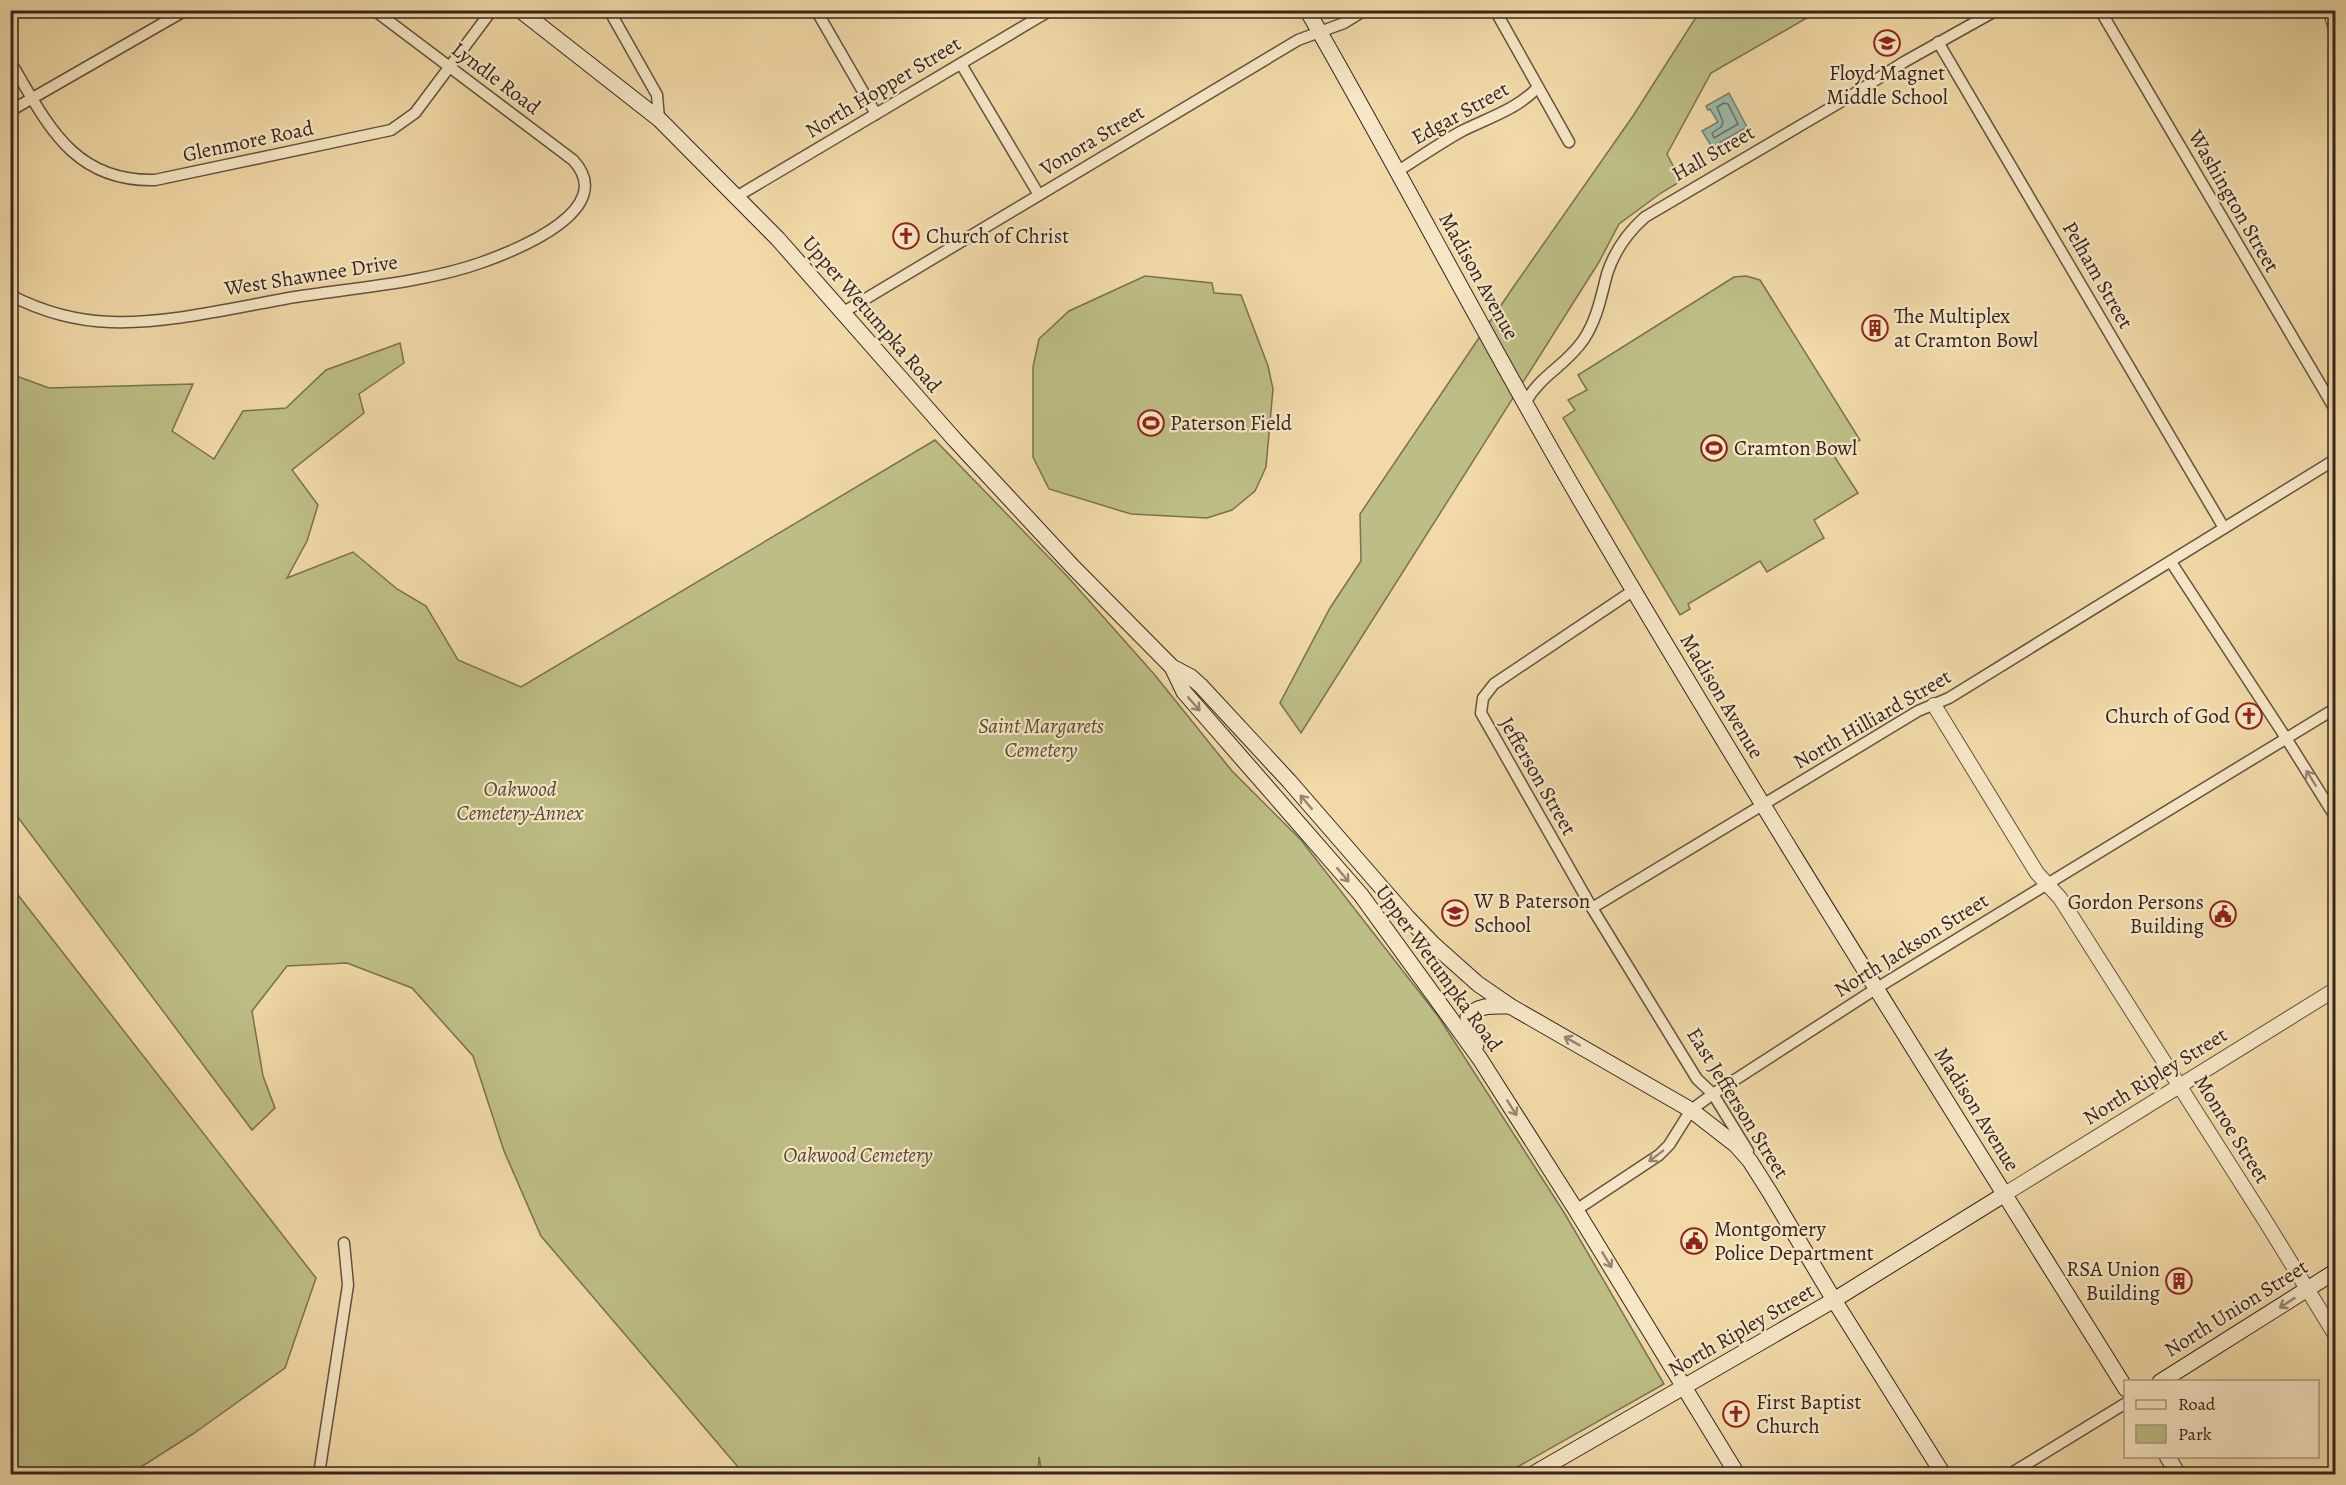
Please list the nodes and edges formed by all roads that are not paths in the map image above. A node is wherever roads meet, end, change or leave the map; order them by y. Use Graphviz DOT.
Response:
graph roads {
  1 [pos="186,10"];
  2 [pos="374,10"];
  3 [pos="492,10"];
  4 [pos="520,10"];
  5 [pos="609,10"];
  6 [pos="816,10"];
  7 [pos="1051,10"];
  8 [pos="1307,10"];
  9 [pos="1365,10"];
  10 [pos="1495,10"];
  11 [pos="1997,10"];
  12 [pos="2100,10"];
  13 [pos="2330,10"];
  14 [pos="1034,15"];
  15 [pos="2336,29"];
  16 [pos="1319,32"];
  17 [pos="1938,42"];
  18 [pos="10,61"];
  19 [pos="961,64"];
  20 [pos="450,67"];
  21 [pos="1538,87"];
  22 [pos="32,98"];
  23 [pos="10,111"];
  24 [pos="876,114"];
  25 [pos="659,119"];
  26 [pos="1569,142"];
  27 [pos="1398,171"];
  28 [pos="586,183"];
  29 [pos="1039,195"];
  30 [pos="736,197"];
  31 [pos="10,295"];
  32 [pos="843,313"];
  33 [pos="1525,403"];
  34 [pos="2336,411"];
  35 [pos="2336,459"];
  36 [pos="2224,528"];
  37 [pos="2171,562"];
  38 [pos="1634,590"];
  39 [pos="1172,667"];
  40 [pos="1934,705"];
  41 [pos="2336,708"];
  42 [pos="2286,738"];
  43 [pos="1762,807"];
  44 [pos="2336,818"];
  45 [pos="1341,842"];
  46 [pos="1327,855"];
  47 [pos="2048,884"];
  48 [pos="1592,908"];
  49 [pos="1877,988"];
  50 [pos="2336,989"];
  51 [pos="1510,1006"];
  52 [pos="1480,1059"];
  53 [pos="2179,1085"];
  54 [pos="1713,1094"];
  55 [pos="1691,1110"];
  56 [pos="1769,1191"];
  57 [pos="2005,1194"];
  58 [pos="1576,1210"];
  59 [pos="344,1243"];
  60 [pos="2336,1271"];
  61 [pos="2306,1289"];
  62 [pos="1834,1300"];
  63 [pos="2336,1336"];
  64 [pos="2163,1380"];
  65 [pos="2124,1386"];
  66 [pos="1684,1388"];
  67 [pos="2124,1404"];
  68 [pos="2168,1458"];
  69 [pos="319,1474"];
  70 [pos="1533,1474"];
  71 [pos="1737,1474"];
  72 [pos="1942,1474"];
  73 [pos="2010,1474"];
  74 [pos="2178,1474"];
  1 -- 22 [label="street"];
  2 -- 20 [label="street, Lyndle Road"];
  3 -- 20 [label="street, Glenmore Road"];
  4 -- 25 [label="main road, Upper Wetumpka Road"];
  5 -- 25 [label="street"];
  6 -- 24 [label="street"];
  7 -- 14 [label="street, North Hopper Street"];
  8 -- 16 [label="main road, Madison Avenue"];
  9 -- 16 [label="street, Vonora Street"];
  10 -- 21 [label="street"];
  11 -- 17 [label="street, Hall Street"];
  12 -- 34 [label="street, Washington Street"];
  13 -- 15 [label="street"];
  14 -- 19 [label="street, North Hopper Street"];
  16 -- 27 [label="main road, Madison Avenue"];
  16 -- 29 [label="street, Vonora Street"];
  17 -- 33 [label="street, Hall Street"];
  17 -- 36 [label="street, Pelham Street"];
  18 -- 22 [label="street, Glenmore Road"];
  19 -- 24 [label="street, North Hopper Street"];
  19 -- 29 [label="street"];
  20 -- 22 [label="street, Glenmore Road"];
  20 -- 28 [label="street, Lyndle Road"];
  21 -- 26 [label="street"];
  21 -- 27 [label="street, Edgar Street"];
  22 -- 23 [label="street"];
  24 -- 30 [label="street, North Hopper Street"];
  25 -- 30 [label="main road, Upper Wetumpka Road"];
  27 -- 33 [label="main road, Madison Avenue"];
  28 -- 31 [label="street, West Shawnee Drive"];
  29 -- 32 [label="street, Vonora Street"];
  30 -- 32 [label="main road, Upper Wetumpka Road"];
  32 -- 39 [label="main road, Upper Wetumpka Road"];
  33 -- 38 [label="main road, Madison Avenue"];
  35 -- 36 [label="street, North Hilliard Street"];
  36 -- 37 [label="street, North Hilliard Street"];
  37 -- 40 [label="street, North Hilliard Street"];
  37 -- 42 [label="street"];
  38 -- 43 [label="main road, Madison Avenue"];
  38 -- 48 [label="street, Jefferson Street"];
  45 -- 39 [label="main road, Upper Wetumpka Road, one-way"];
  39 -- 46 [label="main road, Upper Wetumpka Road, one-way"];
  40 -- 43 [label="street, North Hilliard Street"];
  40 -- 47 [label="street, Monroe Street"];
  41 -- 42 [label="street, North Jackson Street"];
  44 -- 42 [label="street, one-way"];
  42 -- 47 [label="street, North Jackson Street"];
  43 -- 48 [label="street, North Hilliard Street"];
  43 -- 49 [label="main road, Madison Avenue"];
  45 -- 46 [label="main road"];
  45 -- 51 [label="main road, Upper Wetumpka Road"];
  46 -- 52 [label="main road, Upper Wetumpka Road, one-way"];
  47 -- 49 [label="street, North Jackson Street"];
  47 -- 53 [label="street, Monroe Street"];
  48 -- 54 [label="street, East Jefferson Street"];
  49 -- 54 [label="street, North Jackson Street"];
  49 -- 57 [label="main road, Madison Avenue"];
  50 -- 53 [label="street, North Ripley Street"];
  51 -- 52 [label="main road"];
  55 -- 51 [label="main road, Upper Wetumpka Road, one-way"];
  52 -- 58 [label="main road, Upper Wetumpka Road, one-way"];
  53 -- 57 [label="street, North Ripley Street"];
  53 -- 61 [label="street, Monroe Street"];
  54 -- 55 [label="street, North Jackson Street"];
  54 -- 56 [label="street, East Jefferson Street"];
  55 -- 56 [label="main road, Upper Wetumpka Road"];
  55 -- 58 [label="street, North Jackson Street, one-way"];
  56 -- 62 [label="main road, East Jefferson Street"];
  57 -- 62 [label="main road, North Ripley Street"];
  57 -- 65 [label="main road, Madison Avenue"];
  58 -- 66 [label="main road, Upper Wetumpka Road, one-way"];
  59 -- 69 [label="street"];
  60 -- 61 [label="main road, North Union Street"];
  61 -- 63 [label="street, Monroe Street"];
  61 -- 64 [label="main road, North Union Street, one-way"];
  62 -- 66 [label="main road, North Ripley Street"];
  62 -- 72 [label="main road, East Jefferson Street"];
  66 -- 70 [label="main road, North Ripley Street"];
  66 -- 71 [label="main road, Upper Wetumpka Road"];
  67 -- 73 [label="street"];
  68 -- 74 [label="main road"];
}
